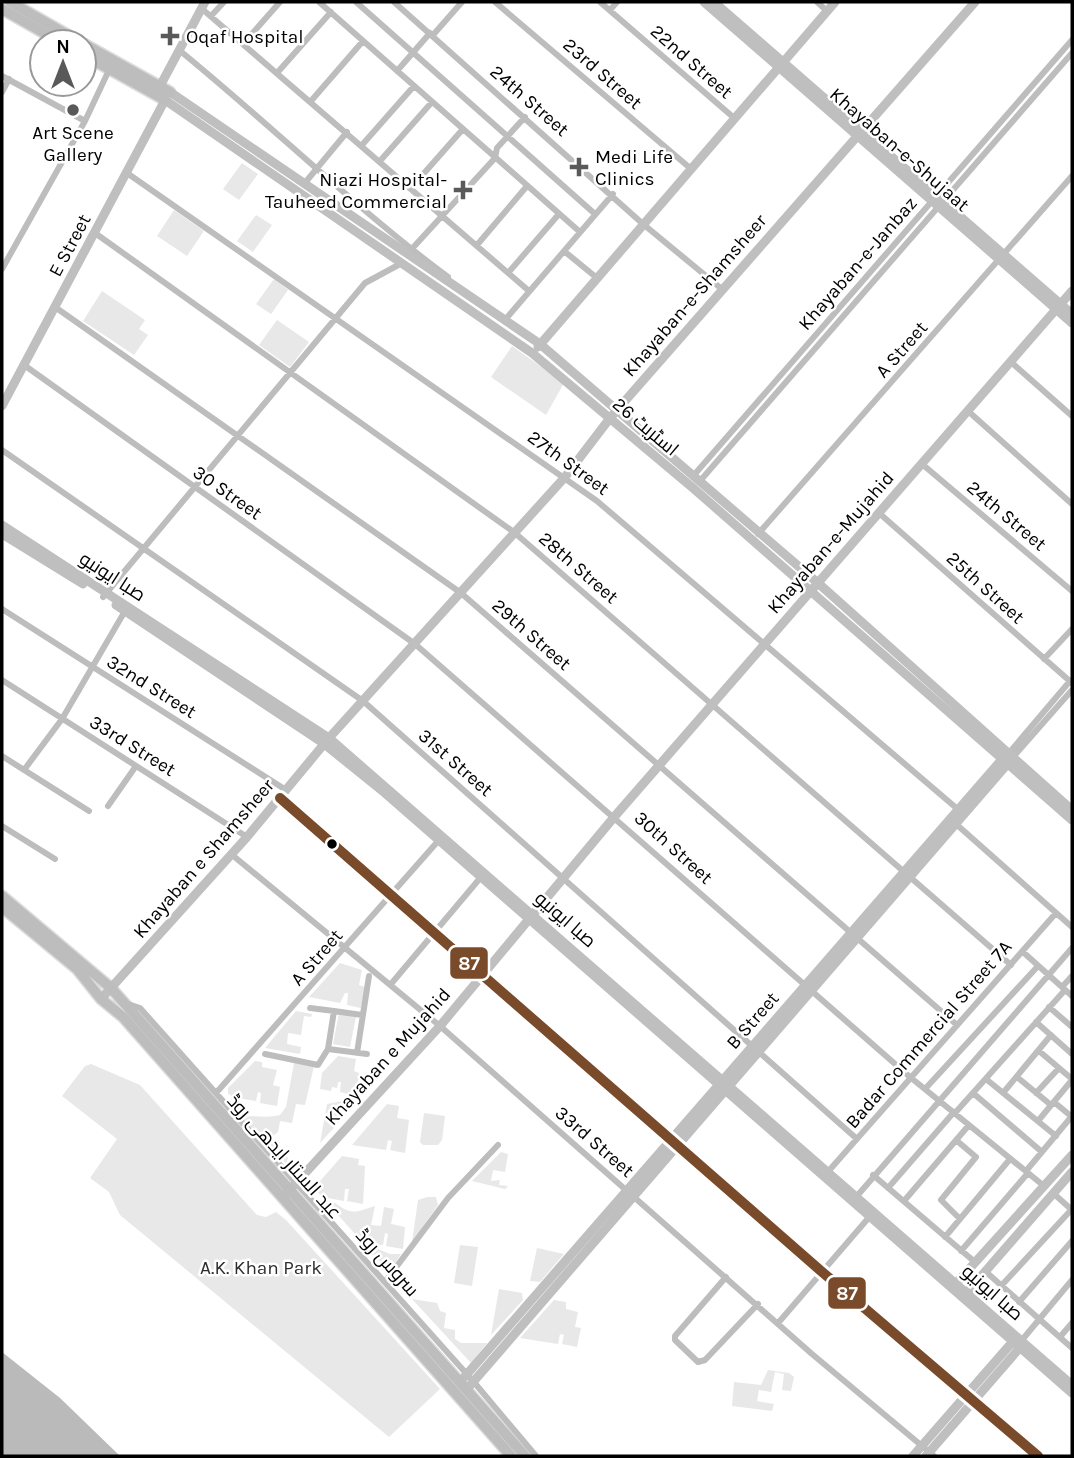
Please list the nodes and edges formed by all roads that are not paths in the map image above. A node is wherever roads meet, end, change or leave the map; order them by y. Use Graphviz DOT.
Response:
graph roads {
  1 [pos="12,2"];
  2 [pos="223,2"];
  3 [pos="280,2"];
  4 [pos="319,2"];
  5 [pos="356,2"];
  6 [pos="394,2"];
  7 [pos="462,2"];
  8 [pos="495,2"];
  9 [pos="600,2"];
  10 [pos="617,2"];
  11 [pos="704,2"];
  12 [pos="714,2"];
  13 [pos="817,2"];
  14 [pos="835,2"];
  15 [pos="975,2"];
  16 [pos="203,5"];
  17 [pos="2,9"];
  18 [pos="610,10"];
  19 [pos="827,11"];
  20 [pos="331,12"];
  21 [pos="211,16"];
  22 [pos="35,28"];
  23 [pos="56,28"];
  24 [pos="431,34"];
  25 [pos="1072,40"];
  26 [pos="363,41"];
  27 [pos="243,44"];
  28 [pos="179,50"];
  29 [pos="98,53"];
  30 [pos="413,53"];
  31 [pos="1072,53"];
  32 [pos="98,63"];
  33 [pos="780,64"];
  34 [pos="109,70"];
  35 [pos="397,71"];
  36 [pos="277,73"];
  37 [pos="5,78"];
  38 [pos="414,86"];
  39 [pos="2,92"];
  40 [pos="165,93"];
  41 [pos="311,101"];
  42 [pos="432,102"];
  43 [pos="526,117"];
  44 [pos="733,117"];
  45 [pos="85,121"];
  46 [pos="463,129"];
  47 [pos="347,132"];
  48 [pos="860,132"];
  49 [pos="508,136"];
  50 [pos="362,145"];
  51 [pos="495,158"];
  52 [pos="380,161"];
  53 [pos="318,168"];
  54 [pos="690,168"];
  55 [pos="127,173"];
  56 [pos="1072,176"];
  57 [pos="304,184"];
  58 [pos="527,186"];
  59 [pos="411,188"];
  60 [pos="613,194"];
  61 [pos="937,200"];
  62 [pos="559,214"];
  63 [pos="595,214"];
  64 [pos="443,216"];
  65 [pos="643,224"];
  66 [pos="580,232"];
  67 [pos="95,233"];
  68 [pos="477,245"];
  69 [pos="564,250"];
  70 [pos="407,256"];
  71 [pos="1002,257"];
  72 [pos="2,267"];
  73 [pos="508,272"];
  74 [pos="597,278"];
  75 [pos="723,290"];
  76 [pos="529,291"];
  77 [pos="1072,291"];
  78 [pos="55,307"];
  79 [pos="1058,307"];
  80 [pos="1072,314"];
  81 [pos="337,318"];
  82 [pos="505,320"];
  83 [pos="1072,323"];
  84 [pos="540,344"];
  85 [pos="532,353"];
  86 [pos="1011,362"];
  87 [pos="24,365"];
  88 [pos="291,373"];
  89 [pos="2,406"];
  90 [pos="618,409"];
  91 [pos="968,411"];
  92 [pos="1072,416"];
  93 [pos="610,418"];
  94 [pos="237,433"];
  95 [pos="2,450"];
  96 [pos="922,464"];
  97 [pos="565,477"];
  98 [pos="697,478"];
  99 [pos="193,487"];
  100 [pos="1072,504"];
  101 [pos="879,513"];
  102 [pos="2,525"];
  103 [pos="515,533"];
  104 [pos="759,533"];
  105 [pos="2,534"];
  106 [pos="752,541"];
  107 [pos="142,549"];
  108 [pos="818,583"];
  109 [pos="1072,591"];
  110 [pos="810,592"];
  111 [pos="461,593"];
  112 [pos="105,594"];
  113 [pos="2,609"];
  114 [pos="125,611"];
  115 [pos="1072,629"];
  116 [pos="766,643"];
  117 [pos="415,644"];
  118 [pos="1044,659"];
  119 [pos="93,667"];
  120 [pos="2,680"];
  121 [pos="1071,682"];
  122 [pos="1072,690"];
  123 [pos="363,701"];
  124 [pos="713,704"];
  125 [pos="62,719"];
  126 [pos="326,741"];
  127 [pos="2,755"];
  128 [pos="1008,758"];
  129 [pos="659,765"];
  130 [pos="136,766"];
  131 [pos="24,770"];
  132 [pos="283,794"];
  133 [pos="108,806"];
  134 [pos="1072,810"];
  135 [pos="89,811"];
  136 [pos="961,812"];
  137 [pos="615,816"];
  138 [pos="1072,820"];
  139 [pos="956,824"];
  140 [pos="2,826"];
  141 [pos="247,836"];
  142 [pos="439,840"];
  143 [pos="231,854"];
  144 [pos="55,859"];
  145 [pos="907,874"];
  146 [pos="481,877"];
  147 [pos="563,878"];
  148 [pos="2,896"];
  149 [pos="390,896"];
  150 [pos="2,907"];
  151 [pos="1056,913"];
  152 [pos="531,915"];
  153 [pos="1072,927"];
  154 [pos="434,933"];
  155 [pos="853,936"];
  156 [pos="347,947"];
  157 [pos="1072,948"];
  158 [pos="1023,952"];
  159 [pos="1011,965"];
  160 [pos="1038,966"];
  161 [pos="481,974"];
  162 [pos="1049,975"];
  163 [pos="369,976"];
  164 [pos="1072,976"];
  165 [pos="391,984"];
  166 [pos="807,987"];
  167 [pos="111,988"];
  168 [pos="1064,988"];
  169 [pos="1072,996"];
  170 [pos="101,999"];
  171 [pos="125,1003"];
  172 [pos="1049,1007"];
  173 [pos="310,1008"];
  174 [pos="334,1011"];
  175 [pos="116,1012"];
  176 [pos="362,1015"];
  177 [pos="1036,1022"];
  178 [pos="957,1025"];
  179 [pos="440,1026"];
  180 [pos="1072,1027"];
  181 [pos="1052,1035"];
  182 [pos="328,1049"];
  183 [pos="754,1050"];
  184 [pos="1039,1051"];
  185 [pos="357,1053"];
  186 [pos="265,1054"];
  187 [pos="367,1054"];
  188 [pos="1072,1054"];
  189 [pos="1059,1068"];
  190 [pos="910,1077"];
  191 [pos="1017,1077"];
  192 [pos="986,1079"];
  193 [pos="1072,1079"];
  194 [pos="723,1085"];
  195 [pos="925,1089"];
  196 [pos="216,1093"];
  197 [pos="973,1093"];
  198 [pos="1003,1093"];
  199 [pos="1036,1093"];
  200 [pos="938,1099"];
  201 [pos="1053,1104"];
  202 [pos="954,1113"];
  203 [pos="1072,1117"];
  204 [pos="1038,1121"];
  205 [pos="969,1125"];
  206 [pos="1056,1136"];
  207 [pos="857,1139"];
  208 [pos="956,1140"];
  209 [pos="673,1142"];
  210 [pos="498,1145"];
  211 [pos="1042,1152"];
  212 [pos="1072,1155"];
  213 [pos="1010,1159"];
  214 [pos="1072,1171"];
  215 [pos="1027,1172"];
  216 [pos="826,1174"];
  217 [pos="873,1175"];
  218 [pos="1044,1186"];
  219 [pos="888,1188"];
  220 [pos="291,1189"];
  221 [pos="629,1192"];
  222 [pos="1053,1193"];
  223 [pos="857,1196"];
  224 [pos="904,1200"];
  225 [pos="1072,1210"];
  226 [pos="872,1214"];
  227 [pos="960,1219"];
  228 [pos="945,1237"];
  229 [pos="1072,1241"];
  230 [pos="961,1251"];
  231 [pos="976,1263"];
  232 [pos="821,1271"];
  233 [pos="985,1272"];
  234 [pos="726,1277"];
  235 [pos="1072,1280"];
  236 [pos="385,1282"];
  237 [pos="953,1286"];
  238 [pos="1001,1286"];
  239 [pos="964,1296"];
  240 [pos="1019,1302"];
  241 [pos="758,1304"];
  242 [pos="1039,1319"];
  243 [pos="779,1322"];
  244 [pos="1072,1323"];
  245 [pos="1060,1337"];
  246 [pos="1019,1342"];
  247 [pos="1072,1348"];
  248 [pos="467,1381"];
  249 [pos="1072,1390"];
  250 [pos="970,1397"];
  251 [pos="928,1453"];
  252 [pos="530,1455"];
  253 [pos="510,1456"];
  254 [pos="913,1456"];
  255 [pos="1038,1456"];
  1 -- 23 [label="main road"];
  2 -- 21 [label="street"];
  3 -- 27 [label="street"];
  4 -- 20 [label="street"];
  5 -- 30 [label="street"];
  6 -- 24 [label="street, 24th Street"];
  7 -- 24 [label="street"];
  8 -- 54 [label="street, 23rd Street"];
  9 -- 18 [label="street, 22nd Street"];
  10 -- 18 [label="street"];
  11 -- 33 [label="main road, Khayaban-e-Shujaat"];
  12 -- 33 [label="main road, Khayaban-e-Shujaat"];
  13 -- 19 [label="street"];
  14 -- 19 [label="main road"];
  15 -- 48 [label="main road, Khayaban-e-Shamsheer"];
  16 -- 21 [label="street"];
  16 -- 28 [label="main road, E Street"];
  17 -- 22 [label="main road"];
  18 -- 44 [label="street, 22nd Street"];
  19 -- 33 [label="main road"];
  20 -- 26 [label="street"];
  20 -- 36 [label="street"];
  21 -- 27 [label="street"];
  24 -- 30 [label="street"];
  24 -- 43 [label="street, 24th Street"];
  25 -- 61 [label="street, Khayaban-e-Janbaz"];
  26 -- 35 [label="street"];
  26 -- 41 [label="street"];
  27 -- 36 [label="street"];
  28 -- 40 [label="main road, E Street"];
  28 -- 53 [label="street"];
  29 -- 40 [label="main road"];
  30 -- 35 [label="street"];
  30 -- 49 [label="street"];
  31 -- 61 [label="street, Khayaban-e-Janbaz"];
  32 -- 34 [label="main road"];
  33 -- 44 [label="main road"];
  33 -- 48 [label="main road, Khayaban-e-Shujaat"];
  34 -- 40 [label="main road"];
  34 -- 45 [label="street"];
  35 -- 38 [label="street"];
  36 -- 41 [label="street"];
  37 -- 39 [label="street"];
  37 -- 45 [label="street"];
  38 -- 42 [label="street"];
  38 -- 50 [label="street"];
  40 -- 55 [label="main road, E Street"];
  40 -- 57 [label="main road, اسٹریٹ 26"];
  40 -- 70 [label="main road, اسٹریٹ 26"];
  41 -- 47 [label="street"];
  42 -- 46 [label="street"];
  42 -- 52 [label="street"];
  43 -- 49 [label="street"];
  43 -- 60 [label="street, 24th Street"];
  44 -- 54 [label="main road"];
  45 -- 72 [label="street"];
  46 -- 51 [label="street"];
  46 -- 59 [label="street"];
  47 -- 50 [label="street"];
  47 -- 53 [label="street"];
  48 -- 61 [label="main road, Khayaban-e-Shujaat"];
  48 -- 75 [label="main road, Khayaban-e-Shamsheer"];
  49 -- 51 [label="street"];
  49 -- 63 [label="street"];
  50 -- 52 [label="street"];
  51 -- 58 [label="street"];
  51 -- 64 [label="street"];
  52 -- 59 [label="street"];
  53 -- 57 [label="street"];
  53 -- 70 [label="street"];
  54 -- 65 [label="main road"];
  55 -- 67 [label="main road, E Street"];
  55 -- 81 [label="street, 27th Street"];
  56 -- 71 [label="street, A Street"];
  57 -- 70 [label="main road, اسٹریٹ 26"];
  58 -- 62 [label="street"];
  58 -- 68 [label="street"];
  59 -- 64 [label="street"];
  60 -- 63 [label="street"];
  60 -- 65 [label="street, 24th Street"];
  61 -- 71 [label="main road, Khayaban-e-Shujaat"];
  61 -- 98 [label="street, Khayaban-e-Janbaz"];
  62 -- 66 [label="street"];
  62 -- 73 [label="street"];
  63 -- 66 [label="street"];
  64 -- 68 [label="street"];
  64 -- 70 [label="street"];
  65 -- 74 [label="main road"];
  65 -- 75 [label="street, 24th Street"];
  66 -- 69 [label="street"];
  67 -- 78 [label="main road, E Street"];
  67 -- 88 [label="street, 28th Street"];
  68 -- 73 [label="street"];
  69 -- 74 [label="street"];
  69 -- 76 [label="street"];
  70 -- 81 [label="street"];
  70 -- 82 [label="main road, اسٹریٹ 26"];
  70 -- 85 [label="main road, اسٹریٹ 26"];
  71 -- 79 [label="main road, Khayaban-e-Shujaat"];
  71 -- 104 [label="street, A Street"];
  73 -- 76 [label="street"];
  74 -- 84 [label="main road"];
  75 -- 90 [label="main road, Khayaban-e-Shamsheer"];
  76 -- 82 [label="street"];
  77 -- 79 [label="main road, Khayaban-e-Mujahid"];
  78 -- 87 [label="main road, E Street"];
  78 -- 94 [label="street, 29th Street"];
  79 -- 80 [label="main road, Khayaban-e-Shujaat"];
  79 -- 83 [label="main road, Khayaban-e-Shujaat"];
  79 -- 86 [label="main road, Khayaban-e-Mujahid"];
  81 -- 88 [label="street"];
  81 -- 97 [label="street, 27th Street"];
  82 -- 84 [label="main road, اسٹریٹ 26"];
  84 -- 85 [label="main road"];
  84 -- 90 [label="main road, اسٹریٹ 26"];
  85 -- 93 [label="main road, اسٹریٹ 26"];
  86 -- 91 [label="main road, Khayaban-e-Mujahid"];
  86 -- 92 [label="street"];
  87 -- 89 [label="main road, E Street"];
  87 -- 99 [label="street, 30 Street"];
  88 -- 94 [label="street"];
  88 -- 103 [label="street, 28th Street"];
  90 -- 93 [label="main road, Khayaban-e-Shamsheer"];
  90 -- 98 [label="main road, اسٹریٹ 26"];
  91 -- 96 [label="main road, Khayaban-e-Mujahid"];
  91 -- 100 [label="street"];
  93 -- 97 [label="main road, Khayaban-e-Shamsheer"];
  93 -- 106 [label="main road, اسٹریٹ 26"];
  94 -- 99 [label="street"];
  94 -- 111 [label="street, 29th Street"];
  95 -- 107 [label="street, 31st Street"];
  96 -- 101 [label="main road, Khayaban-e-Mujahid"];
  96 -- 109 [label="street, 24th Street"];
  97 -- 103 [label="main road, Khayaban-e-Shamsheer"];
  97 -- 116 [label="street, 27th Street"];
  98 -- 104 [label="main road, اسٹریٹ 26"];
  99 -- 107 [label="street"];
  99 -- 117 [label="street, 30 Street"];
  101 -- 108 [label="main road, Khayaban-e-Mujahid"];
  101 -- 118 [label="street, 25th Street"];
  102 -- 112 [label="main road, صبا ایونیو"];
  103 -- 111 [label="main road, Khayaban-e-Shamsheer"];
  103 -- 124 [label="street, 28th Street"];
  104 -- 106 [label="street, A Street"];
  104 -- 108 [label="main road, اسٹریٹ 26"];
  105 -- 112 [label="main road, صبا ایونیو"];
  106 -- 110 [label="main road, اسٹریٹ 26"];
  107 -- 112 [label="street"];
  107 -- 123 [label="street, 31st Street"];
  108 -- 110 [label="main road, Khayaban-e-Mujahid"];
  108 -- 128 [label="main road, اسٹریٹ 26"];
  110 -- 116 [label="main road, Khayaban-e-Mujahid"];
  110 -- 128 [label="main road, اسٹریٹ 26"];
  111 -- 117 [label="main road, Khayaban-e-Shamsheer"];
  111 -- 129 [label="street, 29th Street"];
  112 -- 114 [label="main road, صبا ایونیو"];
  112 -- 126 [label="main road, صبا ایونیو"];
  113 -- 119 [label="street, 32nd Street"];
  114 -- 119 [label="street"];
  114 -- 126 [label="main road, صبا ایونیو"];
  115 -- 118 [label="street"];
  116 -- 124 [label="main road, Khayaban-e-Mujahid"];
  116 -- 136 [label="street, 27th Street"];
  117 -- 123 [label="main road, Khayaban-e-Shamsheer"];
  117 -- 137 [label="street, 30th Street"];
  118 -- 121 [label="street, 25th Street"];
  119 -- 125 [label="street"];
  119 -- 132 [label="street, 32nd Street"];
  120 -- 125 [label="street, 33rd Street"];
  121 -- 128 [label="street, B Street"];
  122 -- 128 [label="street, B Street"];
  123 -- 126 [label="main road, Khayaban-e-Shamsheer"];
  123 -- 147 [label="street, 31st Street"];
  124 -- 129 [label="main road, Khayaban-e-Mujahid"];
  124 -- 145 [label="street, 28th Street"];
  125 -- 130 [label="street, 33rd Street"];
  125 -- 131 [label="street"];
  126 -- 132 [label="main road, Khayaban e Shamsheer"];
  126 -- 142 [label="main road, صبا ایونیو"];
  126 -- 152 [label="main road, صبا ایونیو"];
  127 -- 131 [label="street"];
  128 -- 134 [label="main road, اسٹریٹ 26"];
  128 -- 136 [label="main road, B Street"];
  128 -- 138 [label="main road, اسٹریٹ 26"];
  129 -- 137 [label="main road, Khayaban-e-Mujahid"];
  129 -- 155 [label="street, 29th Street"];
  130 -- 133 [label="street"];
  130 -- 141 [label="street, 33rd Street"];
  131 -- 135 [label="street"];
  132 -- 141 [label="main road, Khayaban e Shamsheer"];
  132 -- 149 [label="street, 32nd Street"];
  136 -- 139 [label="main road, B Street"];
  136 -- 145 [label="main road, B Street"];
  137 -- 147 [label="main road, Khayaban e Mujahid"];
  137 -- 166 [label="street, 30th Street"];
  139 -- 145 [label="main road, B Street"];
  139 -- 151 [label="street"];
  140 -- 144 [label="street"];
  141 -- 143 [label="main road, Khayaban e Shamsheer"];
  142 -- 146 [label="main road, صبا ایونیو"];
  142 -- 149 [label="street, A Street"];
  143 -- 156 [label="street, 33rd Street"];
  143 -- 167 [label="main road, Khayaban e Shamsheer"];
  145 -- 155 [label="main road, B Street"];
  145 -- 159 [label="street, 28th Street"];
  146 -- 152 [label="main road, صبا ایونیو"];
  146 -- 154 [label="street"];
  147 -- 152 [label="main road, Khayaban e Mujahid"];
  147 -- 183 [label="street, 31st Street"];
  148 -- 167 [label="main road, عبد الستار ایدھی روڈ"];
  149 -- 154 [label="street, 32nd Street"];
  149 -- 156 [label="street, A Street"];
  150 -- 170 [label="main road, عبد الستار ایدھی روڈ"];
  151 -- 153 [label="street"];
  151 -- 158 [label="street, Badar Commercial Street 7A"];
  152 -- 161 [label="main road, Khayaban e Mujahid"];
  152 -- 194 [label="main road, صبا ایونیو"];
  154 -- 161 [label="street, 32nd Street"];
  154 -- 165 [label="street"];
  155 -- 166 [label="main road, B Street"];
  155 -- 178 [label="street, 29th Street"];
  156 -- 165 [label="street, 33rd Street"];
  156 -- 196 [label="street, A Street"];
  157 -- 162 [label="street"];
  158 -- 159 [label="street, Badar Commercial Street 7A"];
  158 -- 160 [label="street"];
  159 -- 178 [label="street, Badar Commercial Street 7A"];
  160 -- 162 [label="street"];
  160 -- 195 [label="street"];
  161 -- 179 [label="main road, Khayaban e Mujahid"];
  161 -- 209 [label="street, 32nd Street"];
  162 -- 168 [label="street"];
  162 -- 200 [label="street"];
  163 -- 176 [label="street"];
  164 -- 168 [label="street"];
  165 -- 179 [label="street, 33rd Street"];
  166 -- 183 [label="main road, B Street"];
  166 -- 190 [label="street, 30th Street"];
  167 -- 170 [label="main road, Khayaban e Shamsheer"];
  167 -- 171 [label="main road, عبد الستار ایدھی روڈ"];
  168 -- 169 [label="street"];
  168 -- 172 [label="street"];
  170 -- 175 [label="main road, عبد الستار ایدھی روڈ"];
  171 -- 175 [label="main road"];
  171 -- 196 [label="street, سروس روڈ"];
  171 -- 220 [label="main road, عبد الستار ایدھی روڈ"];
  172 -- 177 [label="street"];
  172 -- 180 [label="street"];
  173 -- 174 [label="street"];
  174 -- 176 [label="street"];
  174 -- 182 [label="street"];
  175 -- 220 [label="main road, عبد الستار ایدھی روڈ"];
  176 -- 185 [label="street"];
  177 -- 181 [label="street"];
  177 -- 192 [label="street"];
  178 -- 190 [label="street, Badar Commercial Street 7A"];
  179 -- 220 [label="main road, Khayaban e Mujahid"];
  179 -- 221 [label="street, 33rd Street"];
  181 -- 184 [label="street"];
  181 -- 188 [label="street"];
  182 -- 185 [label="street"];
  182 -- 186 [label="street"];
  183 -- 194 [label="main road, B Street"];
  183 -- 207 [label="street, 31st Street"];
  184 -- 189 [label="street"];
  184 -- 191 [label="street"];
  185 -- 187 [label="street"];
  189 -- 193 [label="street"];
  189 -- 199 [label="street"];
  190 -- 195 [label="street, 30th Street"];
  190 -- 207 [label="street, Badar Commercial Street 7A"];
  191 -- 198 [label="street"];
  191 -- 199 [label="street"];
  192 -- 197 [label="street"];
  192 -- 198 [label="street"];
  193 -- 201 [label="street"];
  194 -- 209 [label="main road, B Street"];
  194 -- 216 [label="main road, صبا ایونیو"];
  195 -- 200 [label="street, 30th Street"];
  196 -- 220 [label="street, سروس روڈ"];
  197 -- 202 [label="street"];
  197 -- 211 [label="street"];
  198 -- 204 [label="street"];
  199 -- 201 [label="street"];
  200 -- 202 [label="street, 30th Street"];
  200 -- 217 [label="street"];
  201 -- 203 [label="street"];
  201 -- 204 [label="street"];
  202 -- 205 [label="street, 30th Street"];
  202 -- 219 [label="street"];
  203 -- 206 [label="street"];
  204 -- 206 [label="street"];
  205 -- 208 [label="street"];
  205 -- 213 [label="street, 30th Street"];
  206 -- 211 [label="street"];
  207 -- 216 [label="street, Badar Commercial Street 7A"];
  208 -- 224 [label="street"];
  208 -- 227 [label="street"];
  209 -- 221 [label="main road, B Street"];
  209 -- 232 [label="street, 32nd Street"];
  210 -- 236 [label="street"];
  211 -- 215 [label="street"];
  212 -- 218 [label="main road"];
  213 -- 215 [label="street, 30th Street"];
  213 -- 227 [label="street"];
  214 -- 222 [label="main road"];
  215 -- 218 [label="street, 30th Street"];
  215 -- 230 [label="street"];
  216 -- 223 [label="main road, صبا ایونیو"];
  216 -- 226 [label="main road, صبا ایونیو"];
  217 -- 219 [label="street"];
  217 -- 223 [label="street"];
  218 -- 231 [label="main road"];
  219 -- 224 [label="street"];
  220 -- 236 [label="street, سروس روڈ"];
  220 -- 248 [label="main road, عبد الستار ایدھی روڈ"];
  220 -- 253 [label="main road, عبد الستار ایدھی روڈ"];
  221 -- 234 [label="street, 33rd Street"];
  221 -- 248 [label="main road, B Street"];
  222 -- 225 [label="street"];
  222 -- 233 [label="main road"];
  223 -- 226 [label="main road, صبا ایونیو"];
  224 -- 228 [label="street"];
  225 -- 238 [label="street"];
  226 -- 232 [label="street"];
  226 -- 237 [label="main road, صبا ایونیو"];
  227 -- 228 [label="street"];
  228 -- 230 [label="street"];
  229 -- 240 [label="street"];
  230 -- 231 [label="street"];
  231 -- 237 [label="main road"];
  232 -- 243 [label="street"];
  232 -- 250 [label="street, 32nd Street"];
  233 -- 238 [label="street"];
  233 -- 239 [label="main road"];
  234 -- 241 [label="street, 33rd Street"];
  234 -- 241 [label="street"];
  235 -- 242 [label="street"];
  236 -- 248 [label="street, سروس روڈ"];
  237 -- 239 [label="main road, صبا ایونیو"];
  238 -- 240 [label="street"];
  239 -- 246 [label="main road, صبا ایونیو"];
  240 -- 242 [label="street"];
  241 -- 243 [label="street, 33rd Street"];
  242 -- 245 [label="street"];
  242 -- 246 [label="street"];
  243 -- 251 [label="street, 33rd Street"];
  244 -- 245 [label="street"];
  245 -- 247 [label="street"];
  246 -- 249 [label="main road, صبا ایونیو"];
  246 -- 250 [label="main road"];
  248 -- 252 [label="main road, عبد الستار ایدھی روڈ"];
  250 -- 251 [label="main road"];
  250 -- 255 [label="street, 32nd Street"];
  251 -- 254 [label="main road"];
}
